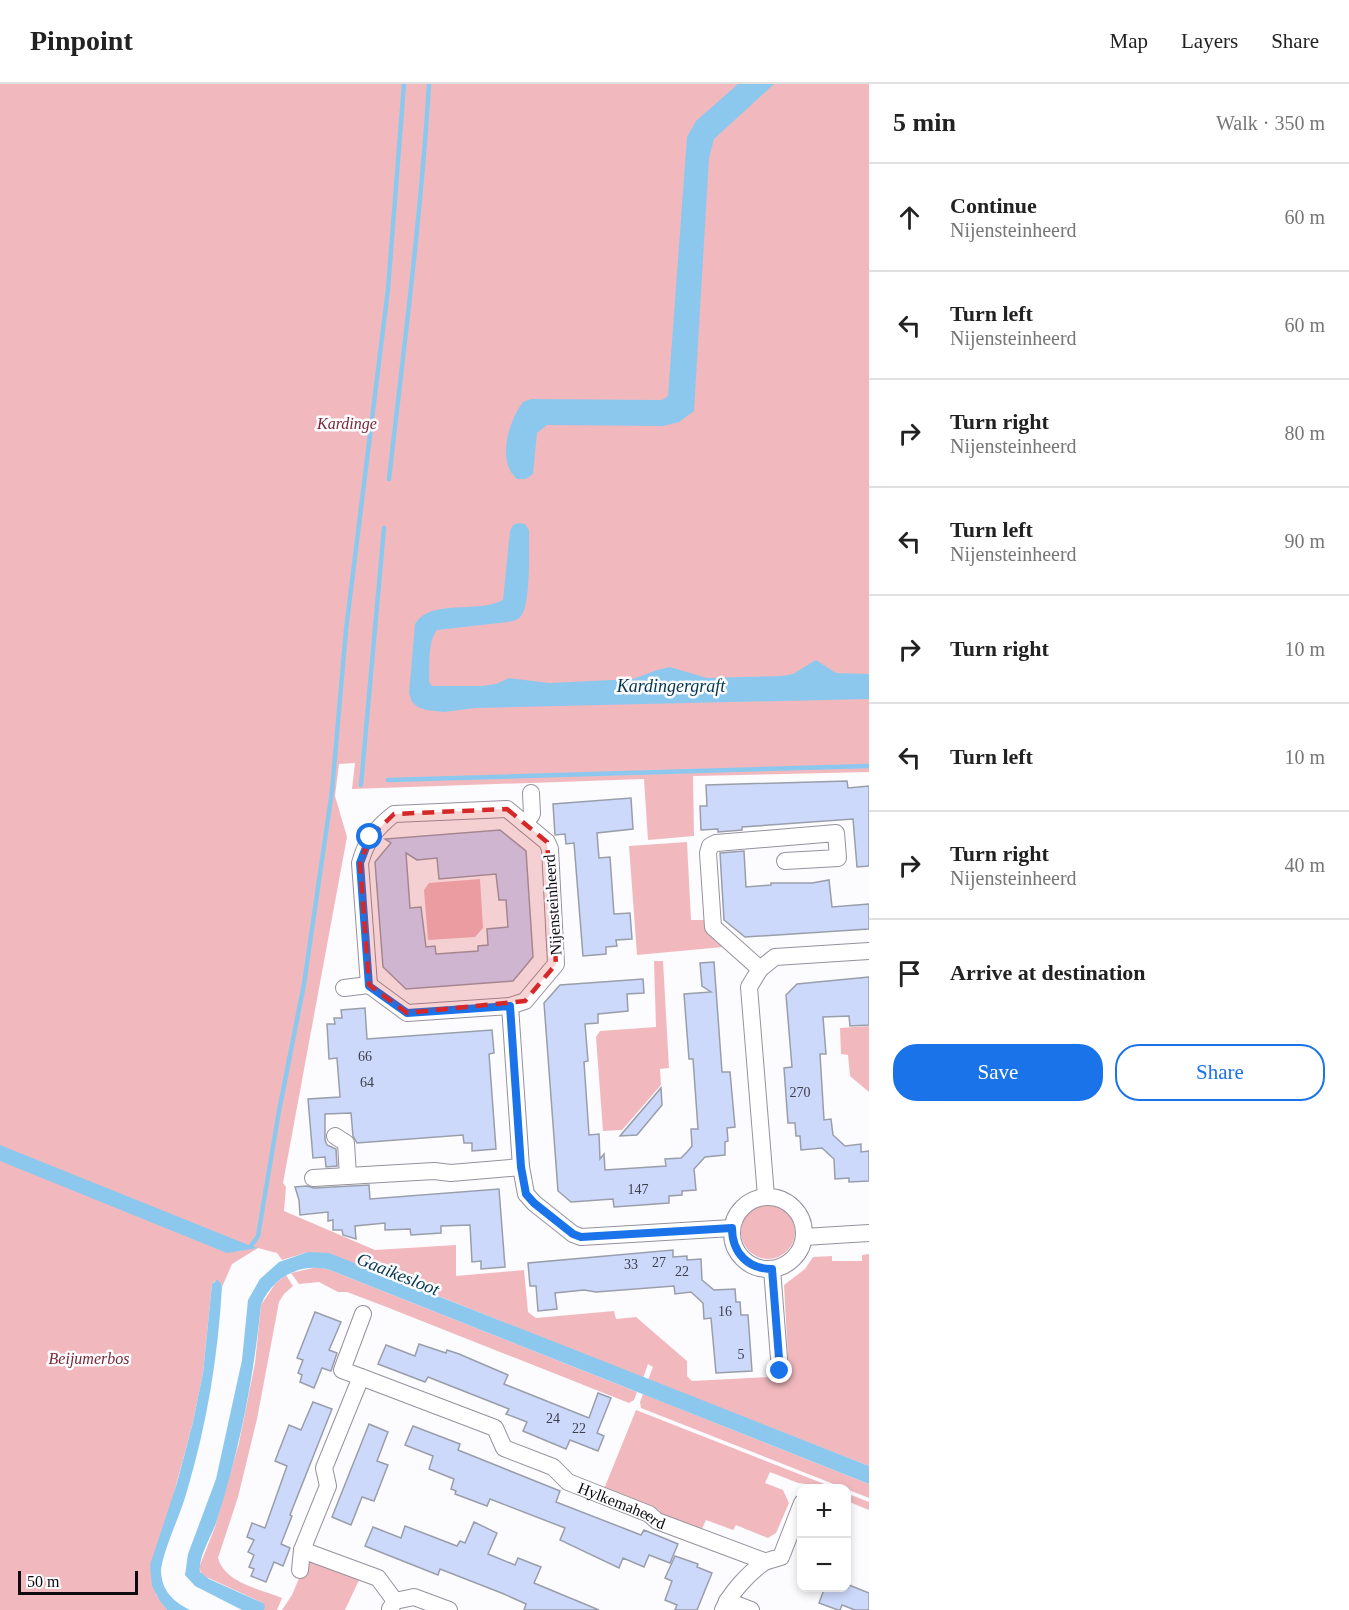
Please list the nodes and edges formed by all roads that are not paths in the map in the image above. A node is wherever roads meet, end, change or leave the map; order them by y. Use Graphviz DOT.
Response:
graph roads {
  1 [pos="531,793"];
  2 [pos="525,824"];
  3 [pos="785,861"];
  4 [pos="869,951"];
  5 [pos="760,969"];
  6 [pos="369,986"];
  7 [pos="344,988"];
  8 [pos="510,1006"];
  9 [pos="335,1136"];
  10 [pos="521,1167"];
  11 [pos="348,1176"];
  12 [pos="313,1178"];
  13 [pos="766,1196"];
  14 [pos="732,1228"];
  15 [pos="869,1233"];
  16 [pos="804,1237"];
  17 [pos="772,1269"];
  18 [pos="363,1314"];
  19 [pos="780,1371"];
  20 [pos="361,1377"];
  21 [pos="797,1514"];
  22 [pos="302,1550"];
  23 [pos="764,1562"];
  24 [pos="300,1570"];
  25 [pos="392,1606"];
  26 [pos="725,1606"];
  27 [pos="449,1610"];
  28 [pos="751,1610"];
  1 -- 2 [label="street"];
  2 -- 6 [label="street, Nijensteinheerd"];
  2 -- 8 [label="street, Nijensteinheerd"];
  3 -- 5 [label="street"];
  4 -- 5 [label="street"];
  5 -- 13 [label="street"];
  6 -- 7 [label="street"];
  6 -- 8 [label="street, Nijensteinheerd"];
  8 -- 10 [label="street"];
  9 -- 11 [label="street"];
  10 -- 11 [label="street"];
  10 -- 14 [label="street"];
  11 -- 12 [label="street"];
  13 -- 14 [label="street"];
  13 -- 16 [label="street"];
  14 -- 17 [label="street"];
  15 -- 16 [label="street"];
  16 -- 17 [label="street"];
  17 -- 19 [label="street"];
  18 -- 20 [label="street, Hylkemaheerd"];
  20 -- 22 [label="street"];
  20 -- 23 [label="street, Hylkemaheerd"];
  21 -- 23 [label="street"];
  22 -- 24 [label="street"];
  22 -- 25 [label="street"];
  23 -- 26 [label="street"];
  25 -- 27 [label="street"];
  26 -- 28 [label="street"];
}
